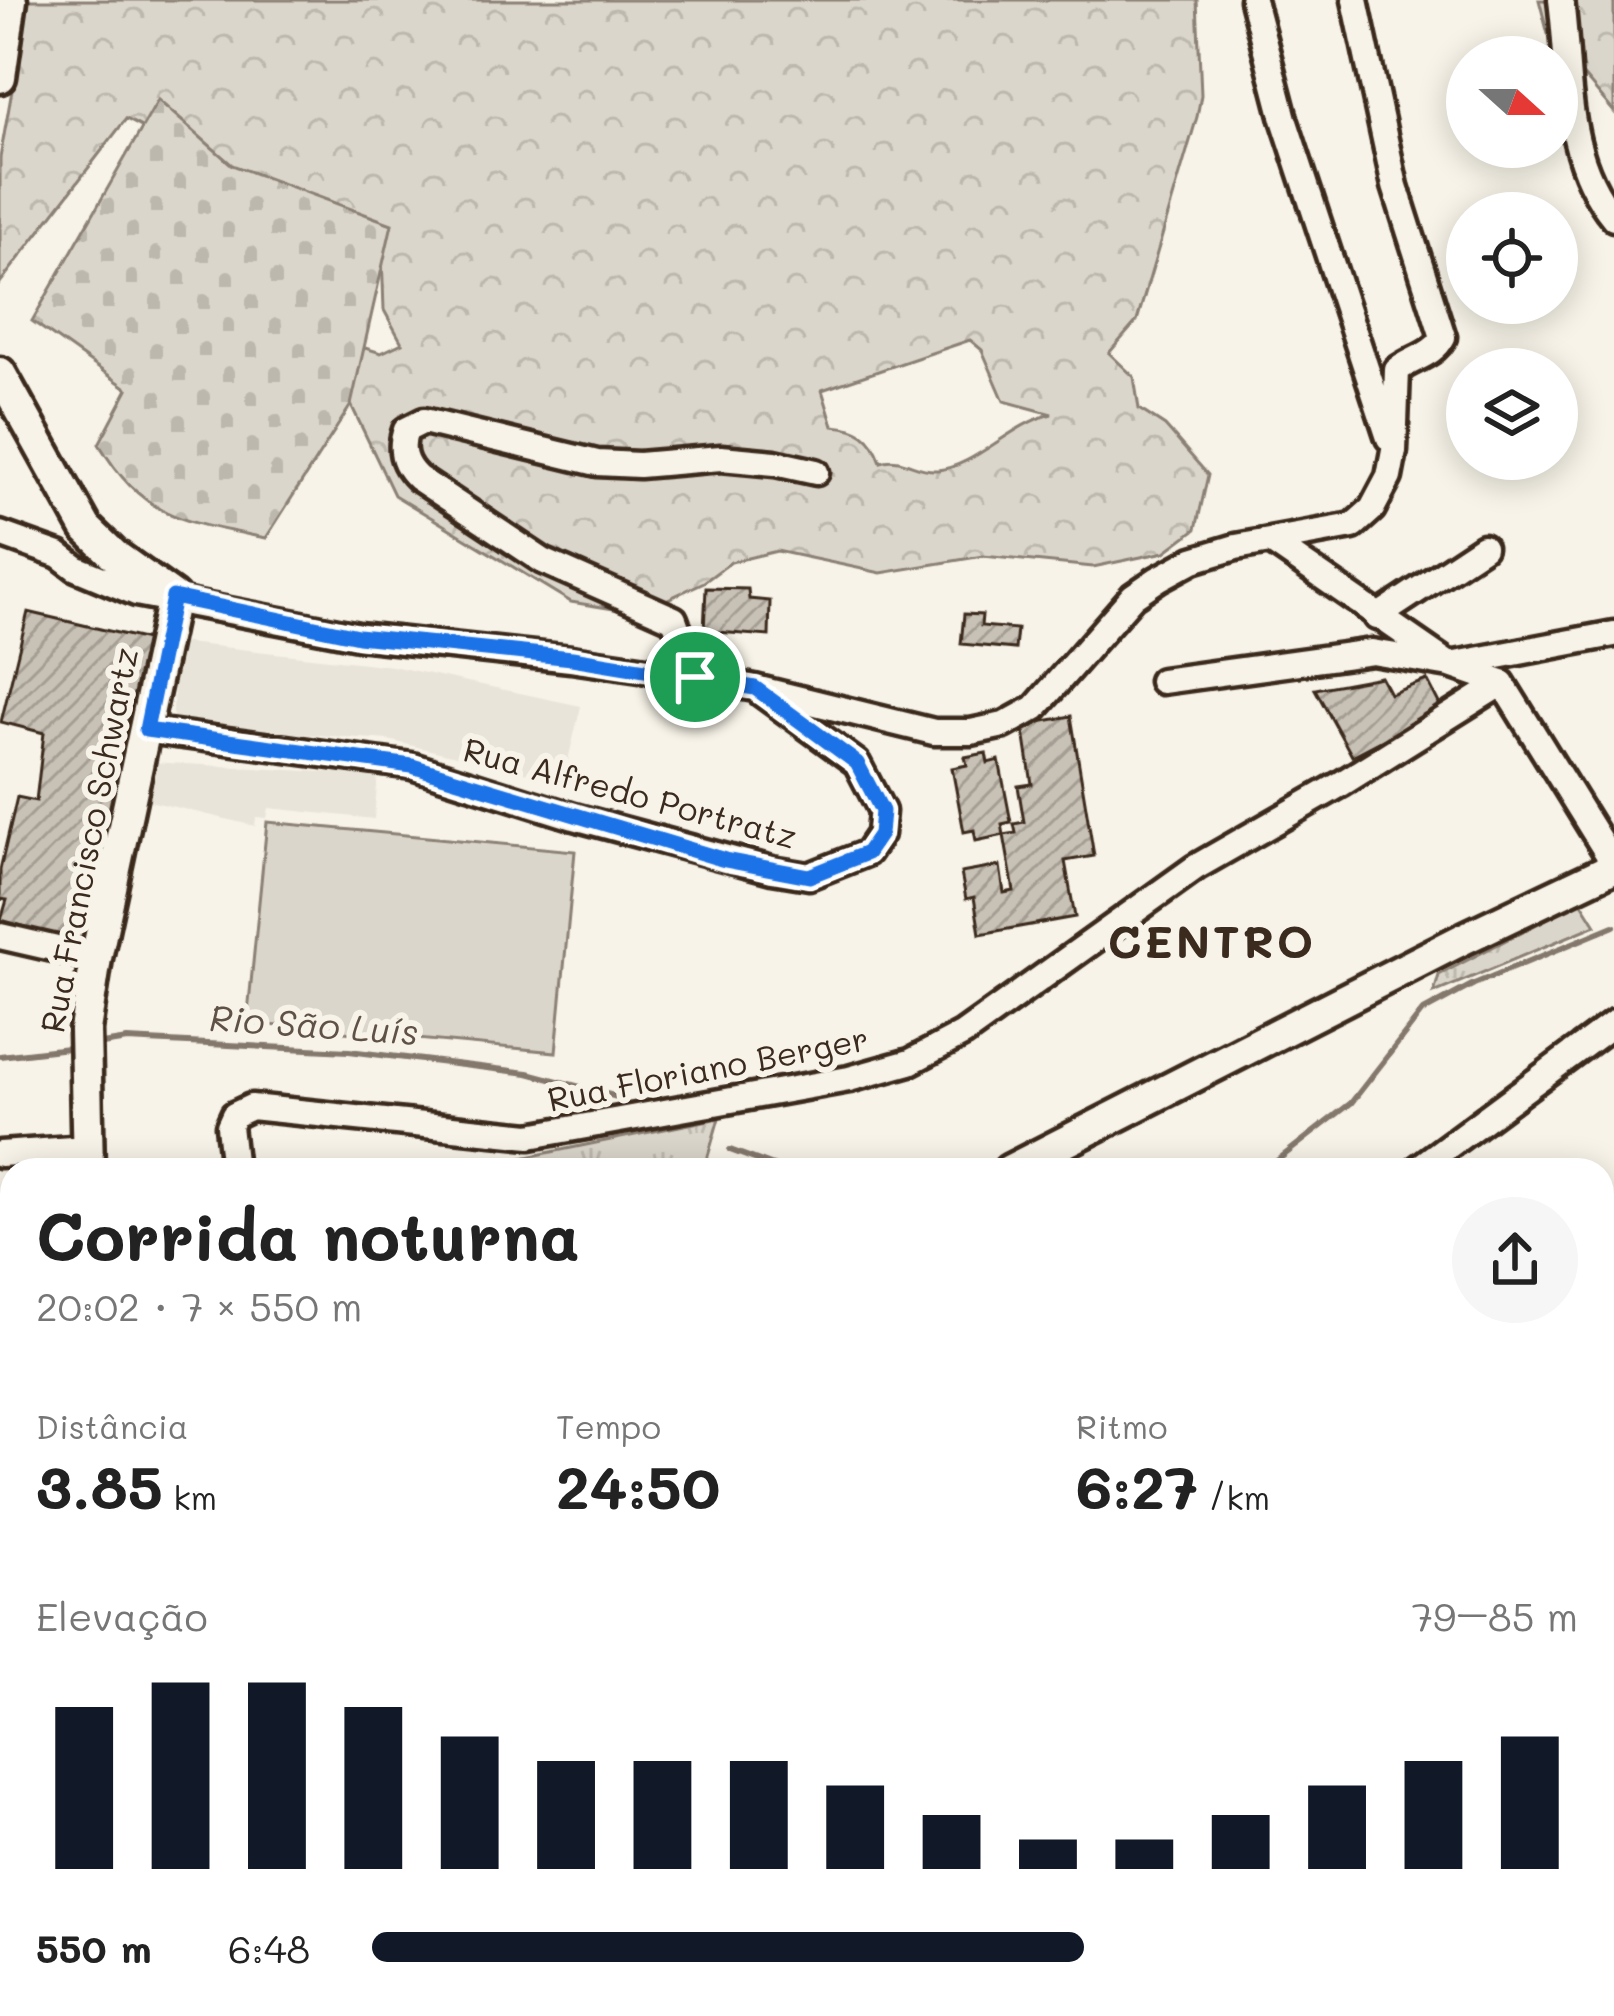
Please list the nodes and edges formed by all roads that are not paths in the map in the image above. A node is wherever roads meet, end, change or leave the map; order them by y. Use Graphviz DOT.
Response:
graph roads {
  1 [pos="11,0"];
  2 [pos="1252,0"];
  3 [pos="1355,0"];
  4 [pos="1561,0"];
  5 [pos="0,77"];
  6 [pos="1614,218"];
  7 [pos="0,373"];
  8 [pos="1394,451"];
  9 [pos="816,472"];
  10 [pos="0,534"];
  11 [pos="1272,542"];
  12 [pos="1483,547"];
  13 [pos="0,550"];
  14 [pos="76,568"];
  15 [pos="173,597"];
  16 [pos="1377,617"];
  17 [pos="1614,634"];
  18 [pos="1450,665"];
  19 [pos="695,677"];
  20 [pos="1162,681"];
  21 [pos="1502,683"];
  22 [pos="755,688"];
  23 [pos="146,730"];
  24 [pos="1614,866"];
  25 [pos="0,936"];
  26 [pos="97,958"];
  27 [pos="1614,1023"];
  28 [pos="0,1154"];
  29 [pos="70,1158"];
  30 [pos="87,1158"];
  31 [pos="233,1158"];
  32 [pos="1034,1158"];
  33 [pos="1432,1158"];
  1 -- 5 [label="main road"];
  2 -- 8 [label="street"];
  3 -- 8 [label="street"];
  4 -- 6 [label="street"];
  7 -- 15 [label="main road"];
  8 -- 11 [label="street"];
  9 -- 19 [label="street"];
  10 -- 14 [label="street"];
  11 -- 16 [label="street"];
  11 -- 22 [label="street"];
  12 -- 16 [label="street"];
  13 -- 14 [label="street"];
  14 -- 15 [label="street"];
  15 -- 19 [label="street"];
  15 -- 23 [label="main road, Rua Francisco Schwartz"];
  16 -- 18 [label="street"];
  17 -- 18 [label="street"];
  18 -- 20 [label="street"];
  18 -- 21 [label="street"];
  19 -- 22 [label="street"];
  21 -- 24 [label="street"];
  21 -- 31 [label="street, Rua Floriano Berger"];
  22 -- 23 [label="street, Rua Alfredo Portratz"];
  23 -- 26 [label="main road, Rua Francisco Schwartz"];
  24 -- 32 [label="main road"];
  25 -- 26 [label="street"];
  26 -- 30 [label="main road, Rua Francisco Schwartz"];
  27 -- 33 [label="street"];
  28 -- 29 [label="street"];
}
